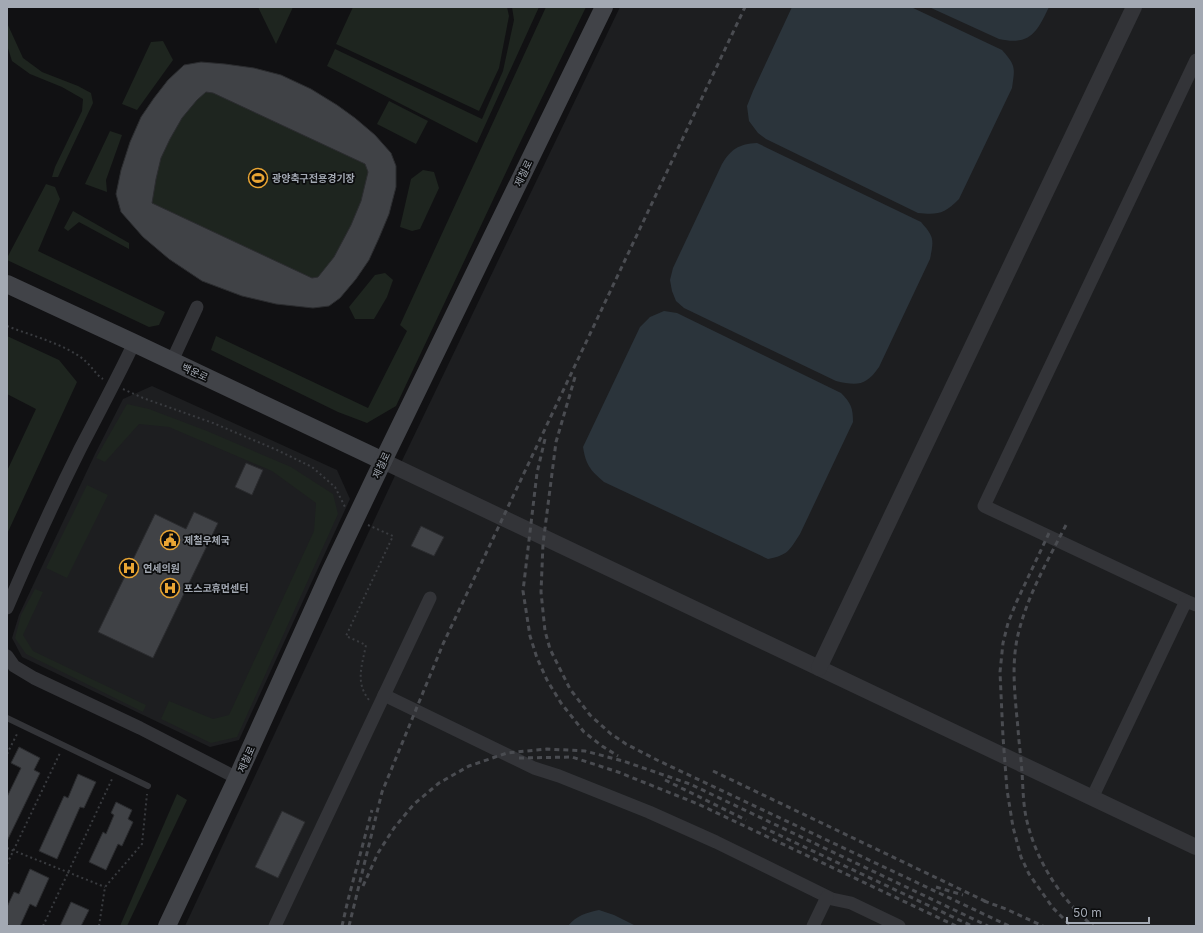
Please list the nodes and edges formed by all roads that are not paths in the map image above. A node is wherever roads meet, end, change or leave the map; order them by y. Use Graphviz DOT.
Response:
graph roads {
  1 [pos="604,7"];
  2 [pos="1134,7"];
  3 [pos="1196,60"];
  4 [pos="7,284"];
  5 [pos="198,307"];
  6 [pos="134,343"];
  7 [pos="172,361"];
  8 [pos="383,460"];
  9 [pos="430,598"];
  10 [pos="1191,603"];
  11 [pos="7,608"];
  12 [pos="7,656"];
  13 [pos="819,668"];
  14 [pos="384,695"];
  15 [pos="7,718"];
  16 [pos="237,778"];
  17 [pos="148,786"];
  18 [pos="1092,798"];
  19 [pos="1196,847"];
  20 [pos="827,897"];
  21 [pos="167,926"];
  22 [pos="275,926"];
  23 [pos="813,926"];
  24 [pos="899,926"];
  1 -- 8 [label="main road, 제철로"];
  2 -- 13 [label="street"];
  3 -- 10 [label="street"];
  4 -- 6 [label="main road, 백운로"];
  5 -- 7 [label="street"];
  6 -- 7 [label="main road, 백운로"];
  6 -- 11 [label="street"];
  7 -- 8 [label="main road, 백운로"];
  8 -- 13 [label="street"];
  8 -- 16 [label="main road, 제철로"];
  9 -- 14 [label="street"];
  10 -- 18 [label="street"];
  12 -- 16 [label="street"];
  13 -- 18 [label="street"];
  14 -- 20 [label="street"];
  14 -- 22 [label="street"];
  15 -- 17 [label="lane"];
  16 -- 21 [label="main road, 제철로"];
  18 -- 19 [label="street"];
  20 -- 23 [label="street"];
  20 -- 24 [label="street"];
}
